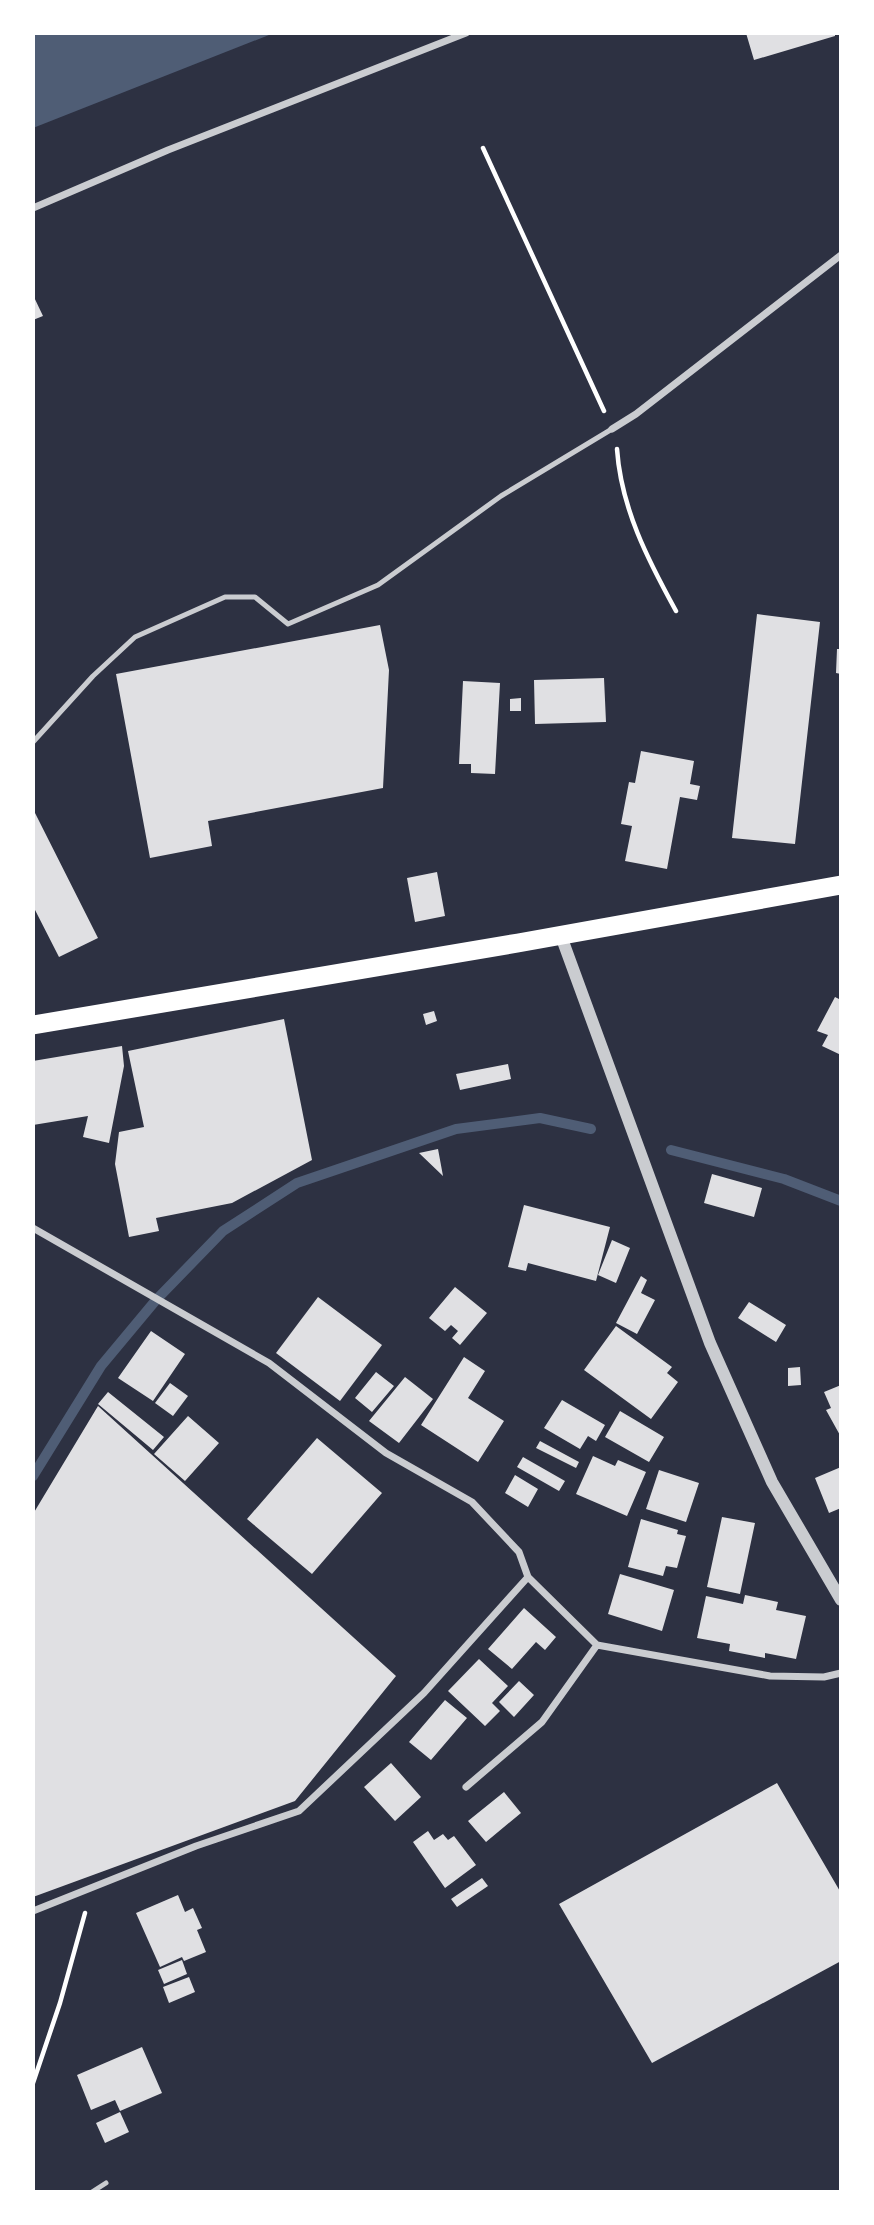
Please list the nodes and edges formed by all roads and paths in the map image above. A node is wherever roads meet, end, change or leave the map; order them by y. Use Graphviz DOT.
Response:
graph roads {
  1 [pos="466,33"];
  2 [pos="483,148"];
  3 [pos="33,208"];
  4 [pos="841,255"];
  5 [pos="612,429"];
  6 [pos="676,611"];
  7 [pos="33,742"];
  8 [pos="841,885"];
  9 [pos="561,936"];
  10 [pos="33,1025"];
  11 [pos="33,1228"];
  12 [pos="528,1577"];
  13 [pos="841,1600"];
  14 [pos="597,1646"];
  15 [pos="841,1673"];
  16 [pos="466,1787"];
  17 [pos="92,1888"];
  18 [pos="33,1911"];
  19 [pos="33,2083"];
  20 [pos="106,2183"];
  21 [pos="92,2192"];
  1 -- 3 [label="street"];
  2 -- 5 [label="path"];
  4 -- 5 [label="street"];
  5 -- 6 [label="path"];
  5 -- 7 [label="lane"];
  8 -- 9 [label="highway"];
  9 -- 10 [label="highway"];
  9 -- 13 [label="street"];
  11 -- 12 [label="street"];
  12 -- 14 [label="street"];
  12 -- 17 [label="street"];
  14 -- 15 [label="street"];
  14 -- 16 [label="street"];
  17 -- 18 [label="street"];
  17 -- 19 [label="path"];
  20 -- 21 [label="lane"];
}
